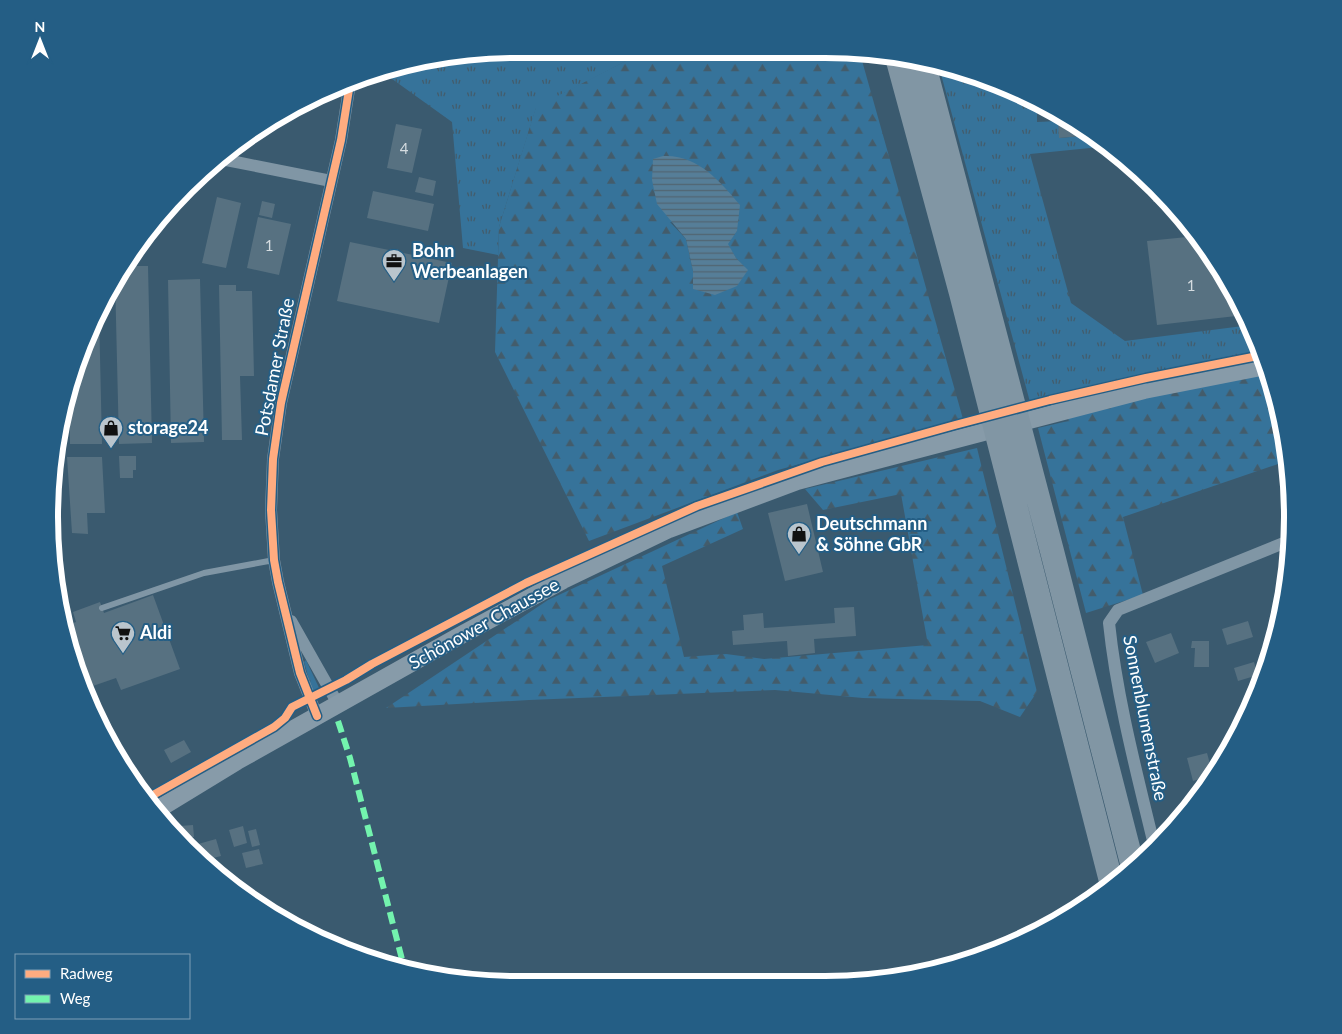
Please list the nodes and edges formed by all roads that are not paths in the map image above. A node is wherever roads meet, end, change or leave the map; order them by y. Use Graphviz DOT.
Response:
graph roads {
  1 [pos="899,63"];
  2 [pos="925,68"];
  3 [pos="349,89"];
  4 [pos="227,160"];
  5 [pos="331,181"];
  6 [pos="1259,367"];
  7 [pos="1284,543"];
  8 [pos="274,560"];
  9 [pos="102,608"];
  10 [pos="284,608"];
  11 [pos="338,704"];
  12 [pos="316,716"];
  13 [pos="161,807"];
  14 [pos="1153,839"];
  15 [pos="1132,859"];
  16 [pos="1110,878"];
  1 -- 16 [label="highway"];
  2 -- 15 [label="highway"];
  3 -- 5 [label="street, Potsdamer Straße"];
  4 -- 5 [label="street"];
  5 -- 8 [label="street, Potsdamer Straße"];
  6 -- 11 [label="main road, Schönower Chaussee"];
  7 -- 14 [label="street, Sonnenblumenstraße"];
  8 -- 9 [label="lane"];
  8 -- 10 [label="street, Potsdamer Straße"];
  10 -- 11 [label="street, Potsdamer Straße"];
  10 -- 12 [label="street, Potsdamer Straße"];
  11 -- 12 [label="main road, Schönower Chaussee"];
  12 -- 13 [label="main road, Schönower Chaussee"];
}
